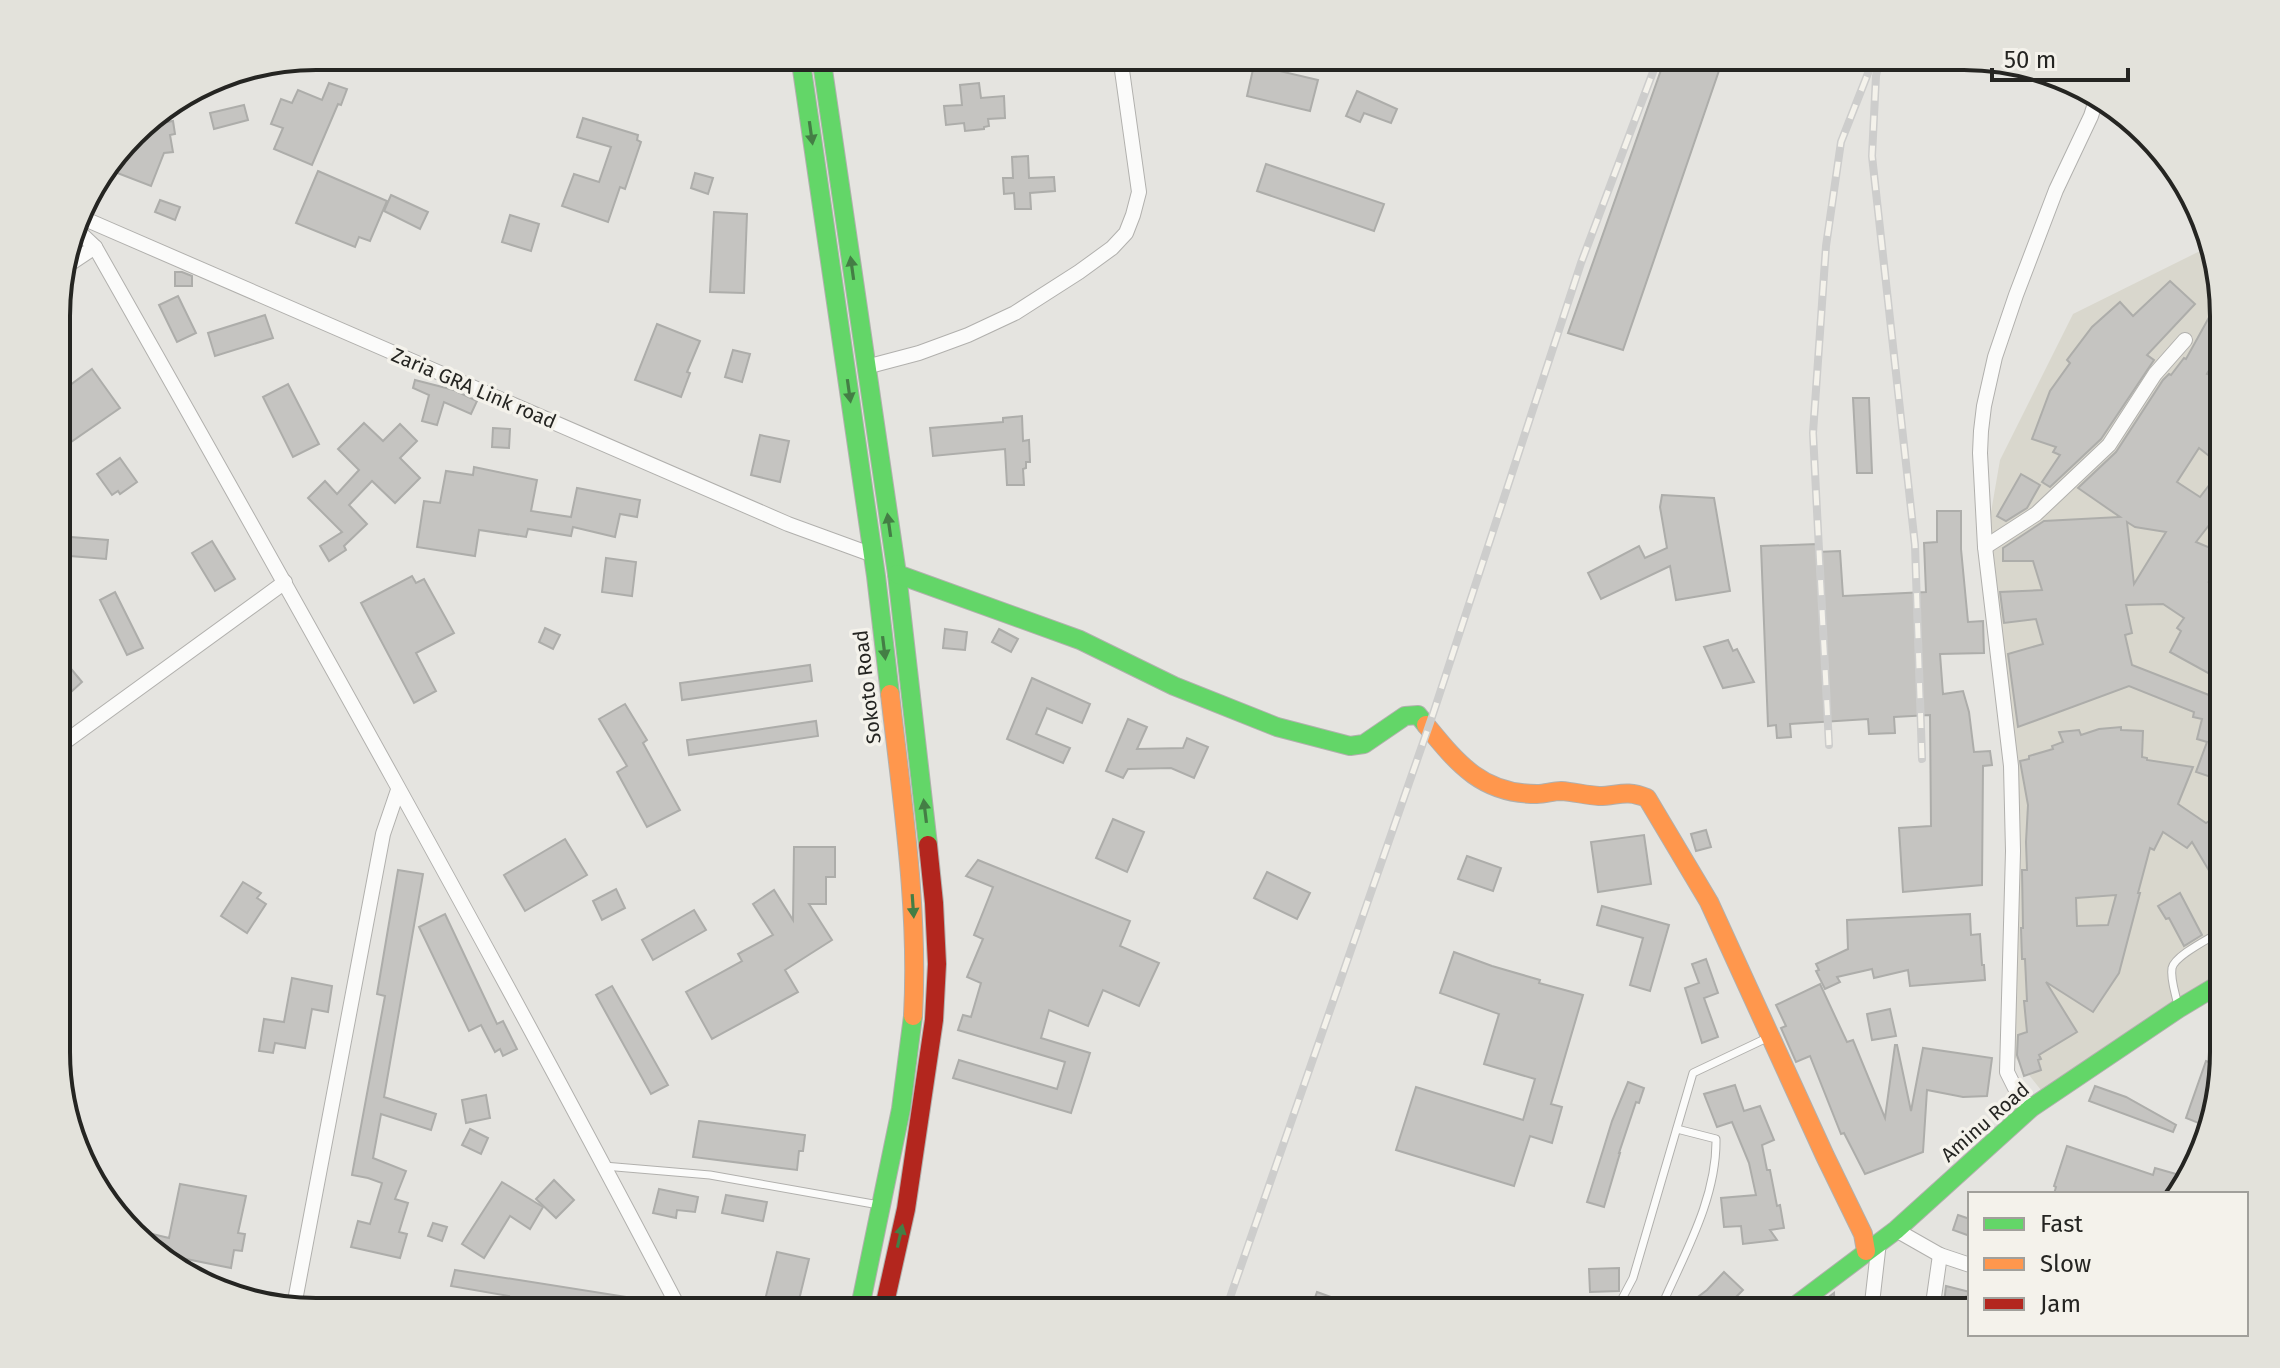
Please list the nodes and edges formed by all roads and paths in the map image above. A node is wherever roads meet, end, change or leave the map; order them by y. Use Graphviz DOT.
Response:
graph roads {
  1 [pos="802,71"];
  2 [pos="823,71"];
  3 [pos="1122,71"];
  4 [pos="2094,107"];
  5 [pos="89,221"];
  6 [pos="83,236"];
  7 [pos="95,247"];
  8 [pos="77,259"];
  9 [pos="2185,340"];
  10 [pos="866,367"];
  11 [pos="1985,547"];
  12 [pos="873,555"];
  13 [pos="897,574"];
  14 [pos="285,582"];
  15 [pos="70,738"];
  16 [pos="398,790"];
  17 [pos="2209,939"];
  18 [pos="2209,990"];
  19 [pos="2178,1009"];
  20 [pos="1771,1036"];
  21 [pos="2031,1108"];
  22 [pos="1677,1129"];
  23 [pos="604,1166"];
  24 [pos="881,1206"];
  25 [pos="1896,1230"];
  26 [pos="1872,1247"];
  27 [pos="1940,1255"];
  28 [pos="1968,1264"];
  29 [pos="296,1297"];
  30 [pos="1623,1297"];
  31 [pos="1665,1297"];
  32 [pos="1806,1297"];
  33 [pos="1871,1297"];
  34 [pos="1934,1297"];
  35 [pos="674,1298"];
  36 [pos="862,1298"];
  37 [pos="886,1298"];
  1 -- 12 [label="main road, Sokoto Road, one-way"];
  10 -- 2 [label="main road, one-way"];
  3 -- 10 [label="street"];
  4 -- 11 [label="street"];
  5 -- 12 [label="street, Zaria GRA Link road"];
  6 -- 7 [label="street"];
  7 -- 8 [label="street"];
  7 -- 14 [label="street"];
  9 -- 11 [label="street"];
  13 -- 10 [label="main road, one-way"];
  11 -- 21 [label="street"];
  12 -- 24 [label="main road, Sokoto Road, one-way"];
  13 -- 20 [label="main road"];
  37 -- 13 [label="main road, one-way"];
  14 -- 15 [label="street"];
  14 -- 16 [label="street"];
  16 -- 23 [label="street"];
  16 -- 29 [label="street"];
  17 -- 19 [label="lane"];
  18 -- 19 [label="main road, Aminu Road"];
  19 -- 21 [label="main road, Aminu Road"];
  20 -- 22 [label="lane"];
  20 -- 26 [label="main road"];
  21 -- 25 [label="main road, Aminu Road"];
  22 -- 30 [label="lane"];
  22 -- 31 [label="lane"];
  23 -- 24 [label="lane"];
  23 -- 35 [label="street"];
  24 -- 36 [label="main road, Sokoto Road"];
  25 -- 26 [label="main road, Aminu Road"];
  25 -- 27 [label="street"];
  26 -- 32 [label="main road, Aminu Road"];
  26 -- 33 [label="street"];
  27 -- 28 [label="street"];
  27 -- 34 [label="street"];
}
